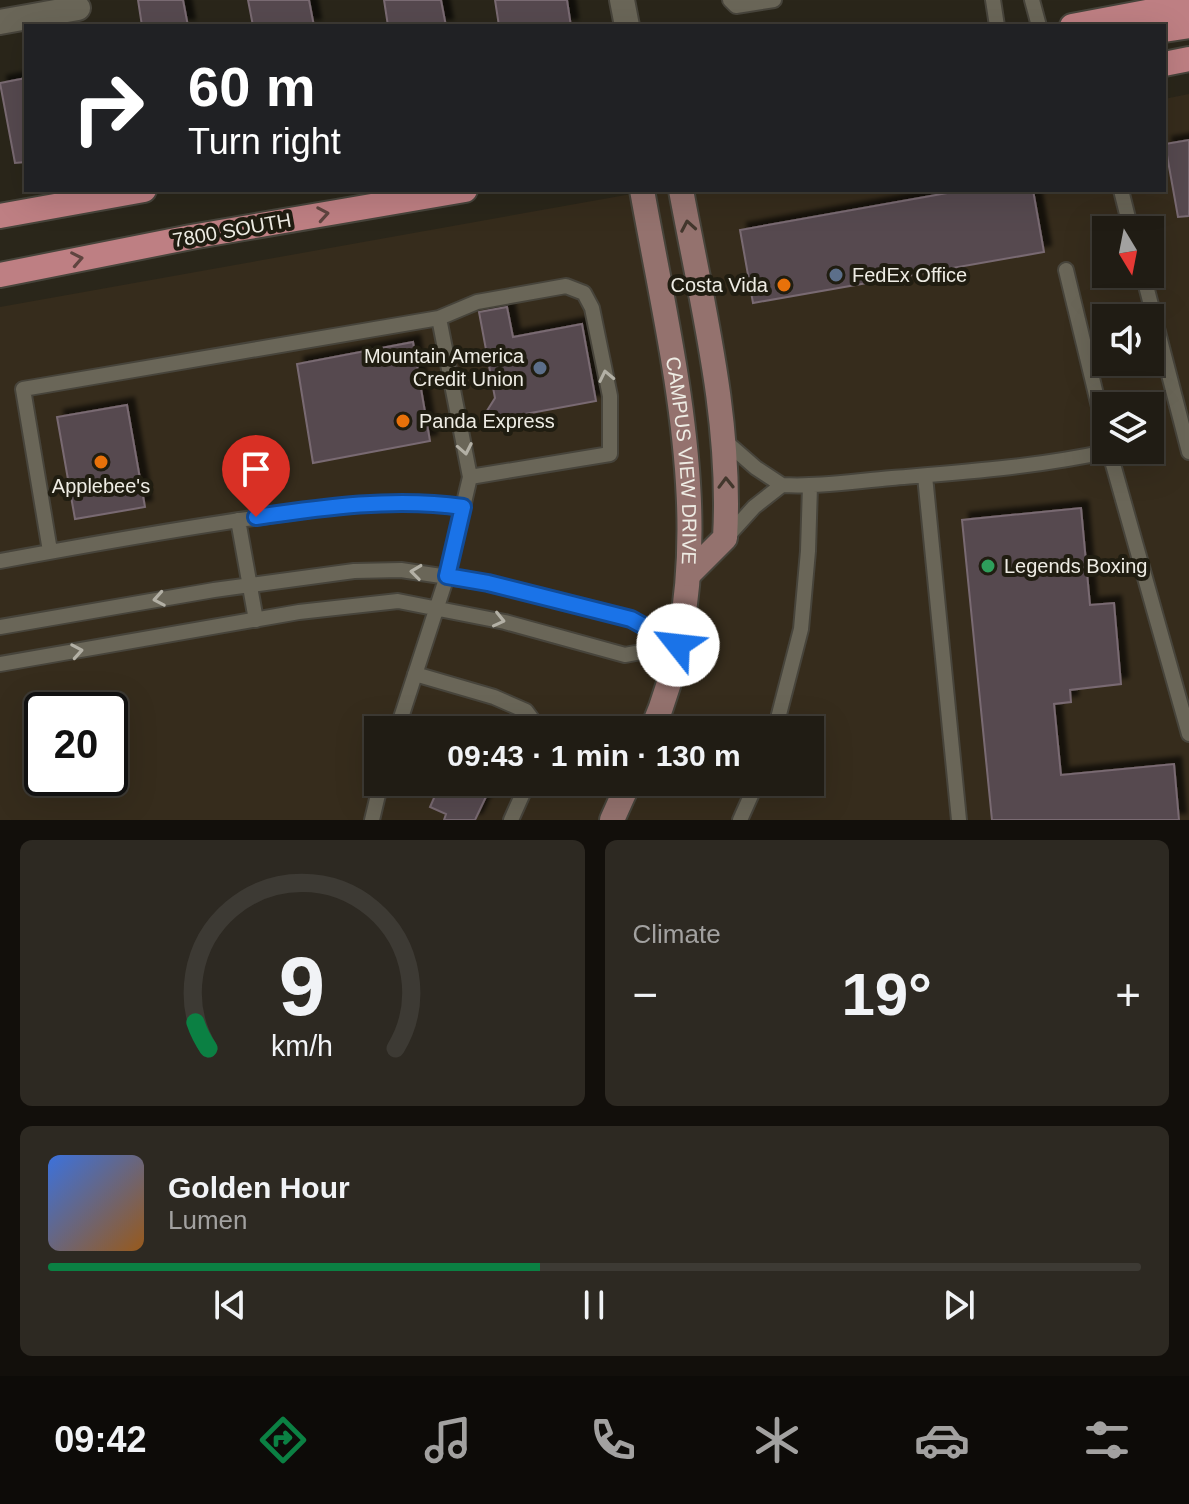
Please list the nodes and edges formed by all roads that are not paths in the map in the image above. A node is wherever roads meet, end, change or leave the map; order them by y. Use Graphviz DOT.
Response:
graph roads {
  1 [pos="622,0"];
  2 [pos="730,0"];
  3 [pos="774,0"];
  4 [pos="993,0"];
  5 [pos="1032,0"];
  6 [pos="1189,4"];
  7 [pos="78,11"];
  8 [pos="0,22"];
  9 [pos="627,24"];
  10 [pos="997,24"];
  11 [pos="1038,24"];
  12 [pos="1083,24"];
  13 [pos="1189,26"];
  14 [pos="1166,30"];
  15 [pos="1189,59"];
  16 [pos="1166,64"];
  17 [pos="453,192"];
  18 [pos="642,192"];
  19 [pos="681,192"];
  20 [pos="1122,192"];
  21 [pos="109,193"];
  22 [pos="0,216"];
  23 [pos="1128,216"];
  24 [pos="1066,270"];
  25 [pos="0,275"];
  26 [pos="1147,288"];
  27 [pos="439,318"];
  28 [pos="1095,392"];
  29 [pos="724,440"];
  30 [pos="1189,452"];
  31 [pos="1092,455"];
  32 [pos="1114,464"];
  33 [pos="925,476"];
  34 [pos="470,477"];
  35 [pos="782,485"];
  36 [pos="810,486"];
  37 [pos="463,507"];
  38 [pos="238,520"];
  39 [pos="725,538"];
  40 [pos="50,551"];
  41 [pos="0,561"];
  42 [pos="689,574"];
  43 [pos="447,576"];
  44 [pos="250,586"];
  45 [pos="437,607"];
  46 [pos="256,620"];
  47 [pos="0,627"];
  48 [pos="678,645"];
  49 [pos="0,664"];
  50 [pos="415,674"];
  51 [pos="402,716"];
  52 [pos="530,716"];
  53 [pos="656,716"];
  54 [pos="779,716"];
  55 [pos="1189,734"];
  56 [pos="378,796"];
  57 [pos="522,796"];
  58 [pos="623,796"];
  59 [pos="751,796"];
  60 [pos="372,820"];
  61 [pos="511,820"];
  62 [pos="612,820"];
  63 [pos="740,820"];
  64 [pos="959,820"];
  1 -- 9 [label="street"];
  2 -- 3 [label="lane"];
  4 -- 10 [label="lane"];
  5 -- 11 [label="lane"];
  6 -- 12 [label="main road"];
  7 -- 8 [label="street"];
  13 -- 14 [label="main road"];
  15 -- 16 [label="main road"];
  25 -- 17 [label="main road, 7800 SOUTH, one-way"];
  18 -- 42 [label="street, CAMPUS VIEW DRIVE"];
  29 -- 19 [label="street, one-way"];
  20 -- 23 [label="lane"];
  21 -- 22 [label="main road"];
  24 -- 28 [label="lane"];
  26 -- 30 [label="lane"];
  27 -- 34 [label="lane, one-way"];
  34 -- 27 [label="lane, one-way"];
  27 -- 40 [label="lane"];
  29 -- 35 [label="lane"];
  39 -- 29 [label="street, one-way"];
  31 -- 33 [label="lane"];
  32 -- 55 [label="lane"];
  33 -- 36 [label="lane"];
  33 -- 64 [label="lane"];
  34 -- 37 [label="lane"];
  35 -- 36 [label="lane"];
  35 -- 39 [label="lane"];
  36 -- 54 [label="lane"];
  37 -- 38 [label="lane"];
  37 -- 43 [label="lane"];
  38 -- 40 [label="lane"];
  38 -- 44 [label="lane"];
  39 -- 42 [label="street"];
  40 -- 41 [label="lane"];
  42 -- 48 [label="street, CAMPUS VIEW DRIVE"];
  43 -- 44 [label="lane, one-way"];
  43 -- 45 [label="lane"];
  43 -- 48 [label="lane"];
  44 -- 46 [label="lane"];
  44 -- 47 [label="lane, one-way"];
  45 -- 46 [label="lane"];
  45 -- 48 [label="lane, one-way"];
  45 -- 50 [label="lane"];
  49 -- 46 [label="lane, one-way"];
  48 -- 53 [label="street, CAMPUS VIEW DRIVE"];
  50 -- 51 [label="lane"];
  50 -- 52 [label="lane"];
  56 -- 60 [label="lane"];
  57 -- 61 [label="lane"];
  58 -- 62 [label="street"];
  59 -- 63 [label="lane"];
}
